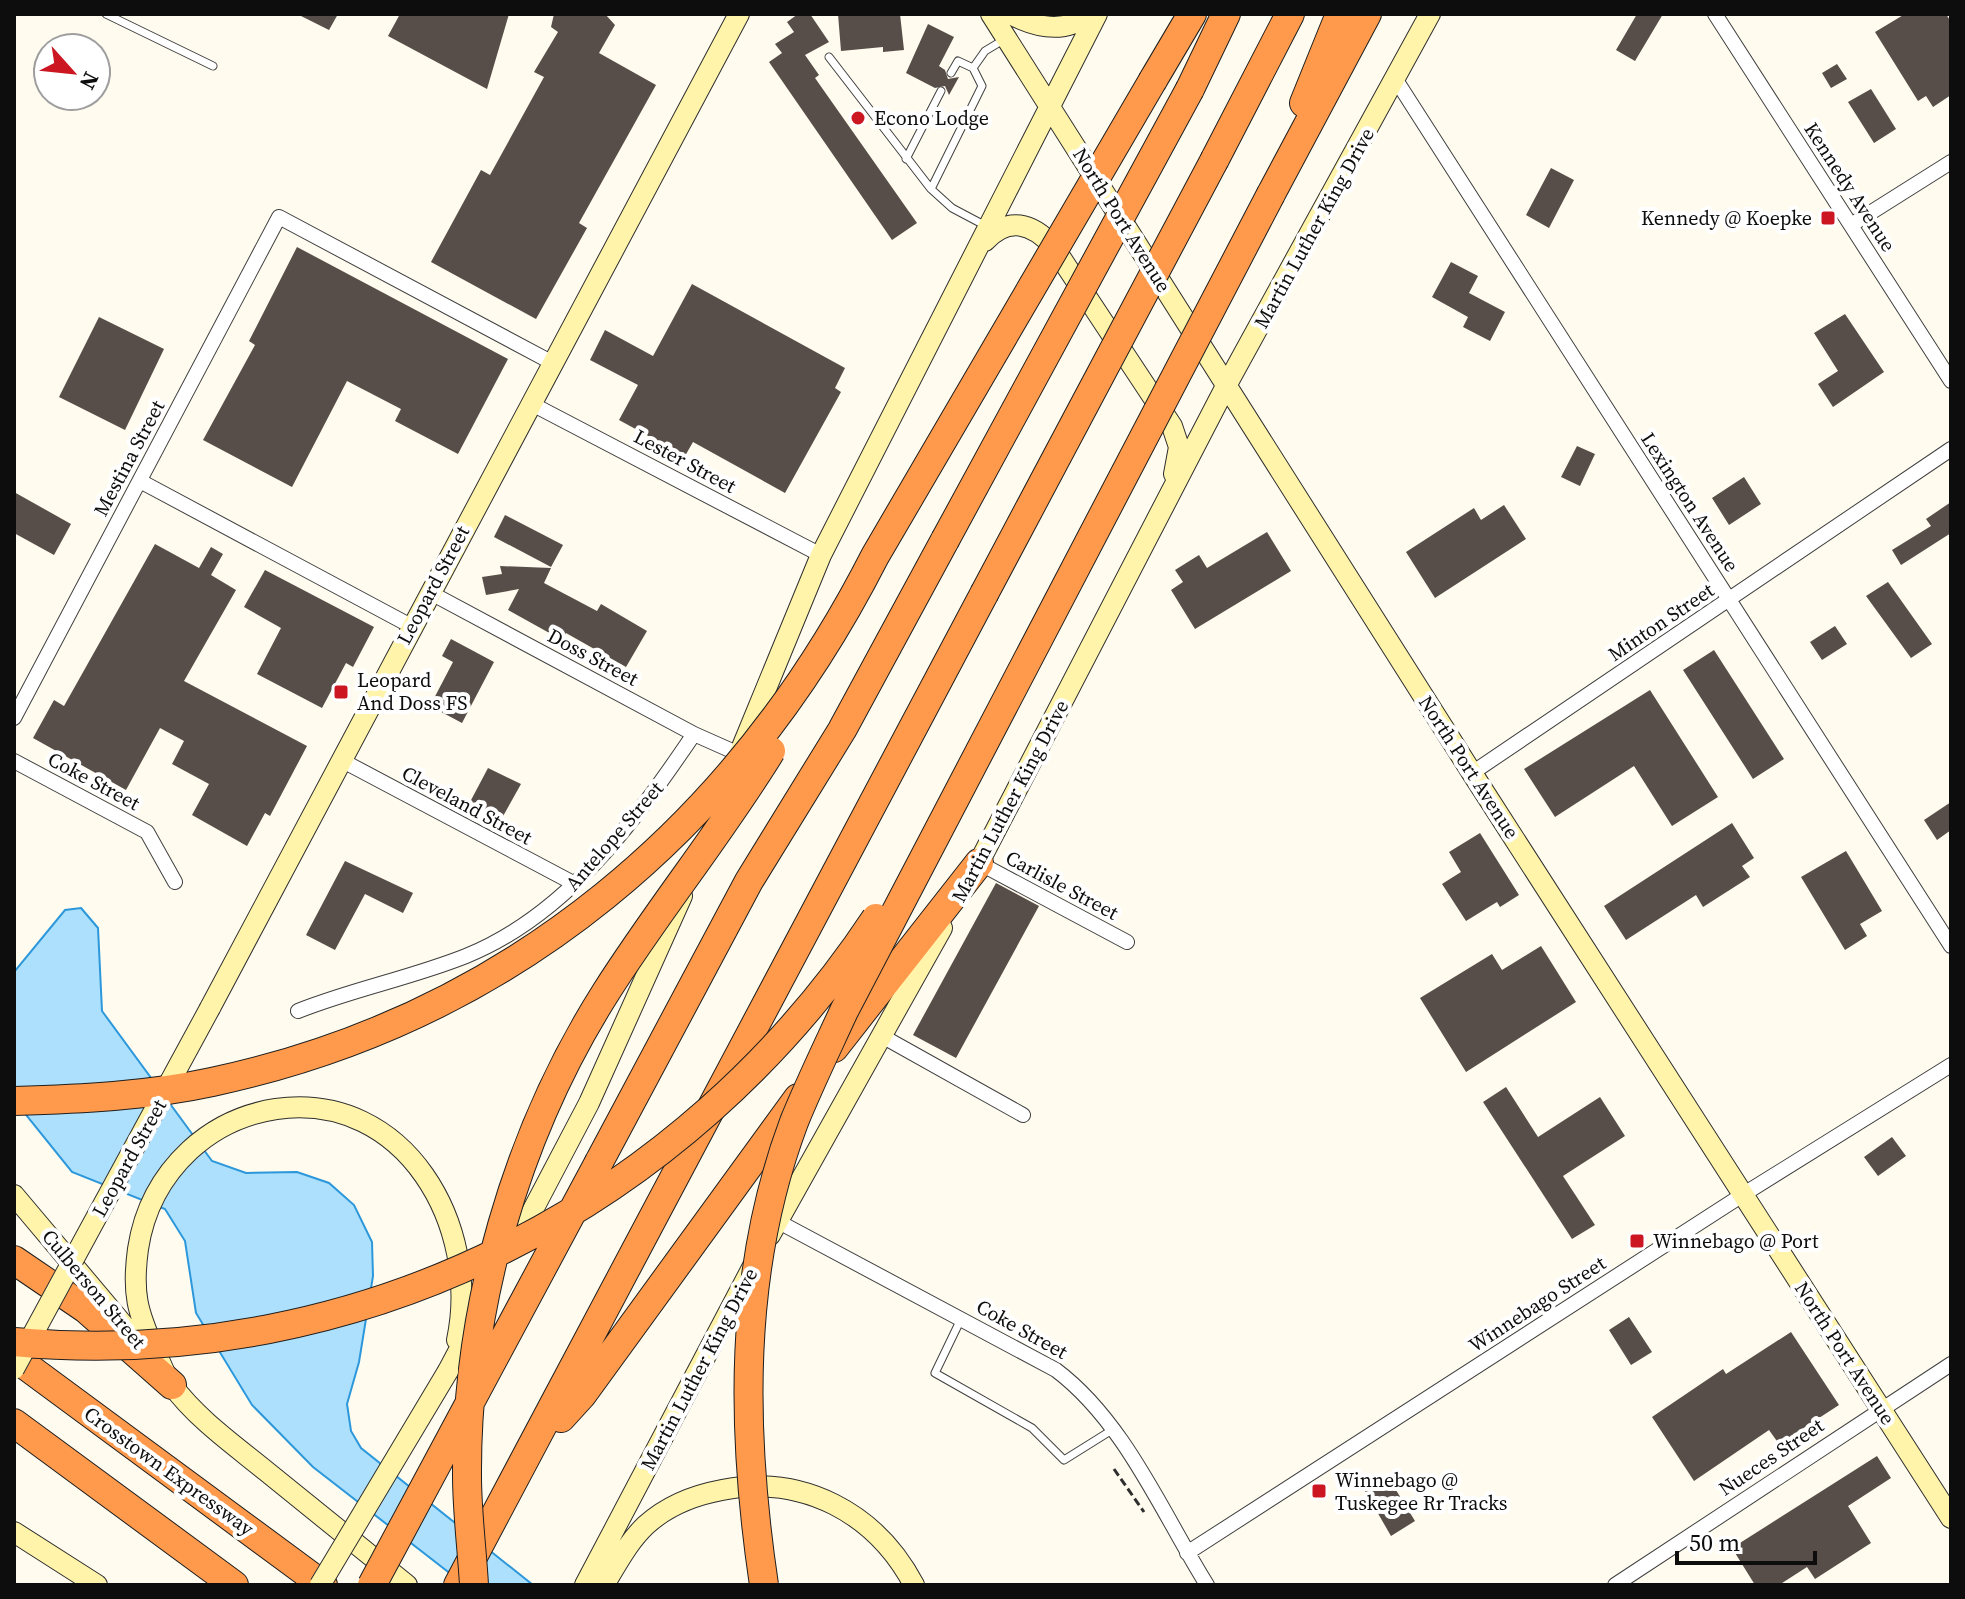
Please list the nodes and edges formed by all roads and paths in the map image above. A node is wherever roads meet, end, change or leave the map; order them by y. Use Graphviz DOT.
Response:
graph roads {
  1 [pos="106,14"];
  2 [pos="739,14"];
  3 [pos="991,14"];
  4 [pos="1010,14"];
  5 [pos="1089,14"];
  6 [pos="1097,14"];
  7 [pos="1192,14"];
  8 [pos="1226,14"];
  9 [pos="1290,14"];
  10 [pos="1340,14"];
  11 [pos="1367,14"];
  12 [pos="1430,14"];
  13 [pos="1715,14"];
  14 [pos="1007,38"];
  15 [pos="829,57"];
  16 [pos="213,66"];
  17 [pos="973,68"];
  18 [pos="951,73"];
  19 [pos="1396,80"];
  20 [pos="941,91"];
  21 [pos="1048,103"];
  22 [pos="906,159"];
  23 [pos="1951,162"];
  24 [pos="931,189"];
  25 [pos="1271,194"];
  26 [pos="1851,225"];
  27 [pos="988,227"];
  28 [pos="976,250"];
  29 [pos="551,362"];
  30 [pos="1951,381"];
  31 [pos="1226,386"];
  32 [pos="530,403"];
  33 [pos="1951,449"];
  34 [pos="140,481"];
  35 [pos="1165,505"];
  36 [pos="821,555"];
  37 [pos="429,592"];
  38 [pos="1729,601"];
  39 [pos="844,618"];
  40 [pos="411,626"];
  41 [pos="14,718"];
  42 [pos="694,734"];
  43 [pos="739,754"];
  44 [pos="341,760"];
  45 [pos="14,761"];
  46 [pos="1472,773"];
  47 [pos="962,783"];
  48 [pos="979,863"];
  49 [pos="175,882"];
  50 [pos="575,884"];
  51 [pos="1127,942"];
  52 [pos="1951,946"];
  53 [pos="298,1011"];
  54 [pos="880,1035"];
  55 [pos="1951,1065"];
  56 [pos="14,1101"];
  57 [pos="1023,1115"];
  58 [pos="1744,1194"];
  59 [pos="14,1195"];
  60 [pos="777,1221"];
  61 [pos="14,1260"];
  62 [pos="961,1319"];
  63 [pos="14,1342"];
  64 [pos="14,1357"];
  65 [pos="1951,1364"];
  66 [pos="14,1369"];
  67 [pos="448,1371"];
  68 [pos="172,1385"];
  69 [pos="1880,1408"];
  70 [pos="14,1423"];
  71 [pos="1113,1429"];
  72 [pos="530,1451"];
  73 [pos="1951,1518"];
  74 [pos="14,1532"];
  75 [pos="1187,1553"];
  76 [pos="97,1585"];
  77 [pos="234,1585"];
  78 [pos="321,1585"];
  79 [pos="372,1585"];
  80 [pos="407,1585"];
  81 [pos="458,1585"];
  82 [pos="474,1585"];
  83 [pos="585,1585"];
  84 [pos="604,1585"];
  85 [pos="764,1585"];
  86 [pos="914,1585"];
  87 [pos="1207,1585"];
  88 [pos="1615,1585"];
  1 -- 16 [label="lane"];
  2 -- 29 [label="main road, Leopard Street"];
  3 -- 14 [label="main road, North Port Avenue"];
  4 -- 5 [label="main road"];
  6 -- 21 [label="main road"];
  7 -- 39 [label="highway, bridge"];
  8 -- 79 [label="highway, bridge"];
  9 -- 72 [label="highway, bridge"];
  10 -- 25 [label="highway"];
  11 -- 25 [label="highway"];
  12 -- 19 [label="main road, Martin Luther King Drive"];
  13 -- 26 [label="street, Kennedy Avenue"];
  14 -- 17 [label="lane"];
  14 -- 21 [label="main road, North Port Avenue"];
  15 -- 22 [label="lane"];
  17 -- 18 [label="lane"];
  17 -- 24 [label="lane"];
  19 -- 31 [label="main road, Martin Luther King Drive"];
  19 -- 38 [label="street, Lexington Avenue"];
  20 -- 22 [label="lane"];
  21 -- 27 [label="main road"];
  21 -- 31 [label="main road, North Port Avenue"];
  22 -- 24 [label="lane"];
  23 -- 26 [label="street"];
  24 -- 27 [label="lane"];
  25 -- 47 [label="highway, bridge"];
  26 -- 30 [label="street, Kennedy Avenue"];
  27 -- 28 [label="main road"];
  28 -- 35 [label="main road"];
  28 -- 36 [label="main road"];
  29 -- 32 [label="main road, Leopard Street"];
  29 -- 34 [label="street, Mestina Street"];
  31 -- 35 [label="main road, Martin Luther King Drive"];
  31 -- 46 [label="main road, North Port Avenue"];
  32 -- 36 [label="street, Lester Street"];
  32 -- 37 [label="main road, Leopard Street"];
  33 -- 38 [label="street, Minton Street"];
  34 -- 40 [label="street"];
  34 -- 41 [label="street, Mestina Street"];
  35 -- 48 [label="main road, Martin Luther King Drive"];
  36 -- 43 [label="main road"];
  37 -- 40 [label="main road, Leopard Street"];
  37 -- 42 [label="street, Doss Street"];
  38 -- 46 [label="street, Minton Street"];
  38 -- 52 [label="street, Lexington Avenue"];
  39 -- 56 [label="highway, bridge"];
  39 -- 82 [label="highway, bridge"];
  40 -- 44 [label="main road, Leopard Street"];
  42 -- 43 [label="street, Doss Street"];
  42 -- 50 [label="street, Antelope Street"];
  43 -- 67 [label="main road"];
  44 -- 50 [label="street, Cleveland Street"];
  44 -- 66 [label="main road, Leopard Street, bridge"];
  45 -- 49 [label="street, Coke Street"];
  46 -- 58 [label="main road, North Port Avenue"];
  47 -- 63 [label="highway, bridge"];
  47 -- 85 [label="highway, bridge"];
  48 -- 51 [label="street, Carlisle Street"];
  48 -- 54 [label="main road, Martin Luther King Drive"];
  48 -- 72 [label="highway"];
  50 -- 53 [label="street, Antelope Street"];
  54 -- 57 [label="street"];
  54 -- 60 [label="main road, Martin Luther King Drive"];
  55 -- 58 [label="street, Winnebago Street"];
  58 -- 69 [label="main road, North Port Avenue"];
  58 -- 75 [label="street, Winnebago Street"];
  59 -- 68 [label="main road, Culberson Street"];
  60 -- 62 [label="street, Coke Street"];
  60 -- 83 [label="main road, Martin Luther King Drive"];
  61 -- 68 [label="highway"];
  62 -- 71 [label="street, Coke Street"];
  62 -- 71 [label="lane"];
  64 -- 78 [label="highway, Crosstown Expressway"];
  65 -- 69 [label="street, Nueces Street"];
  67 -- 68 [label="main road"];
  67 -- 78 [label="main road, bridge"];
  68 -- 80 [label="main road"];
  69 -- 73 [label="main road, North Port Avenue"];
  69 -- 88 [label="street, Nueces Street"];
  70 -- 77 [label="highway"];
  71 -- 75 [label="street, Coke Street"];
  72 -- 81 [label="highway, bridge"];
  74 -- 76 [label="main road"];
  75 -- 87 [label="street, Coke Street"];
  84 -- 86 [label="main road"];
}
